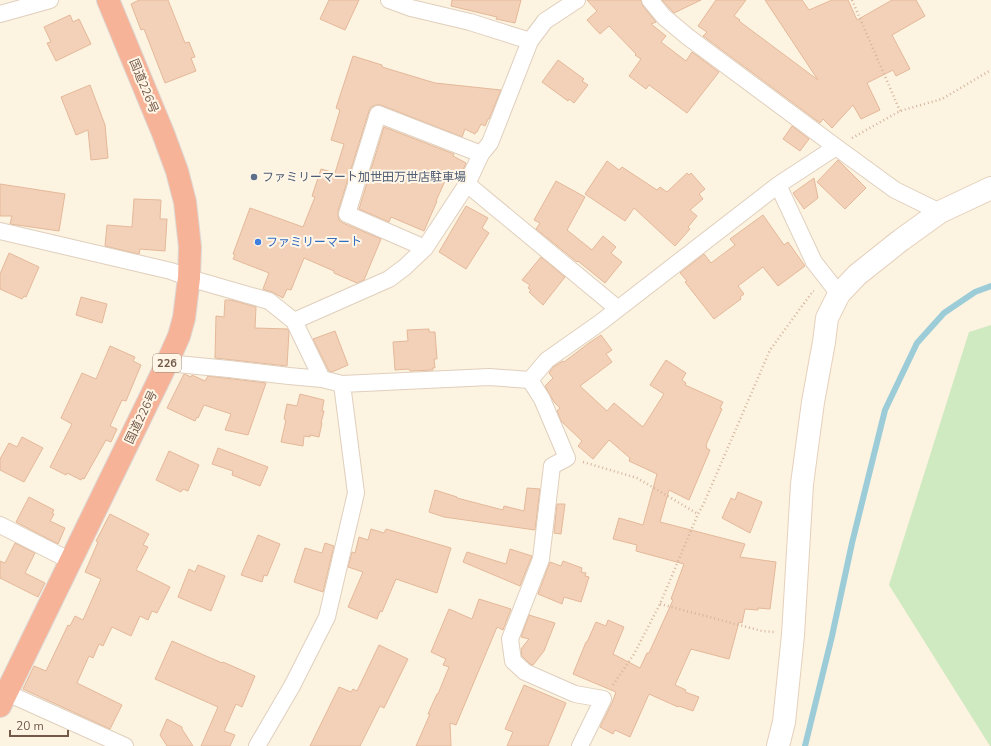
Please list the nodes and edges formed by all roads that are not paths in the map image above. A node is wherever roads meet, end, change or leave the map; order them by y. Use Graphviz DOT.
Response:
graph roads {
  1 [pos="50,0"];
  2 [pos="108,0"];
  3 [pos="389,0"];
  4 [pos="577,0"];
  5 [pos="650,0"];
  6 [pos="0,14"];
  7 [pos="530,41"];
  8 [pos="836,147"];
  9 [pos="481,154"];
  10 [pos="467,184"];
  11 [pos="778,185"];
  12 [pos="991,188"];
  13 [pos="940,212"];
  14 [pos="0,231"];
  15 [pos="425,248"];
  16 [pos="189,278"];
  17 [pos="839,294"];
  18 [pos="617,308"];
  19 [pos="294,321"];
  20 [pos="167,363"];
  21 [pos="322,378"];
  22 [pos="530,380"];
  23 [pos="342,384"];
  24 [pos="0,525"];
  25 [pos="71,561"];
  26 [pos="2,697"];
  27 [pos="125,746"];
  28 [pos="257,746"];
  29 [pos="580,746"];
  30 [pos="778,746"];
  1 -- 6 [label="street"];
  2 -- 16 [label="highway, 国道226号 / 226"];
  3 -- 7 [label="street"];
  4 -- 7 [label="street"];
  5 -- 8 [label="street"];
  7 -- 9 [label="street"];
  8 -- 11 [label="street"];
  8 -- 13 [label="street"];
  9 -- 10 [label="street"];
  9 -- 15 [label="street"];
  10 -- 15 [label="street"];
  10 -- 18 [label="street"];
  11 -- 17 [label="street"];
  11 -- 18 [label="street"];
  12 -- 13 [label="street"];
  13 -- 17 [label="street"];
  14 -- 16 [label="street"];
  15 -- 19 [label="street"];
  16 -- 19 [label="street"];
  16 -- 20 [label="highway, 国道226号 / 226"];
  17 -- 30 [label="street"];
  18 -- 22 [label="street"];
  19 -- 21 [label="street"];
  20 -- 21 [label="street"];
  20 -- 25 [label="highway, 国道226号 / 226"];
  21 -- 23 [label="street"];
  22 -- 23 [label="street"];
  22 -- 29 [label="street"];
  23 -- 28 [label="street"];
  24 -- 25 [label="street"];
  25 -- 26 [label="highway, 国道226号 / 226"];
  26 -- 27 [label="street"];
}
